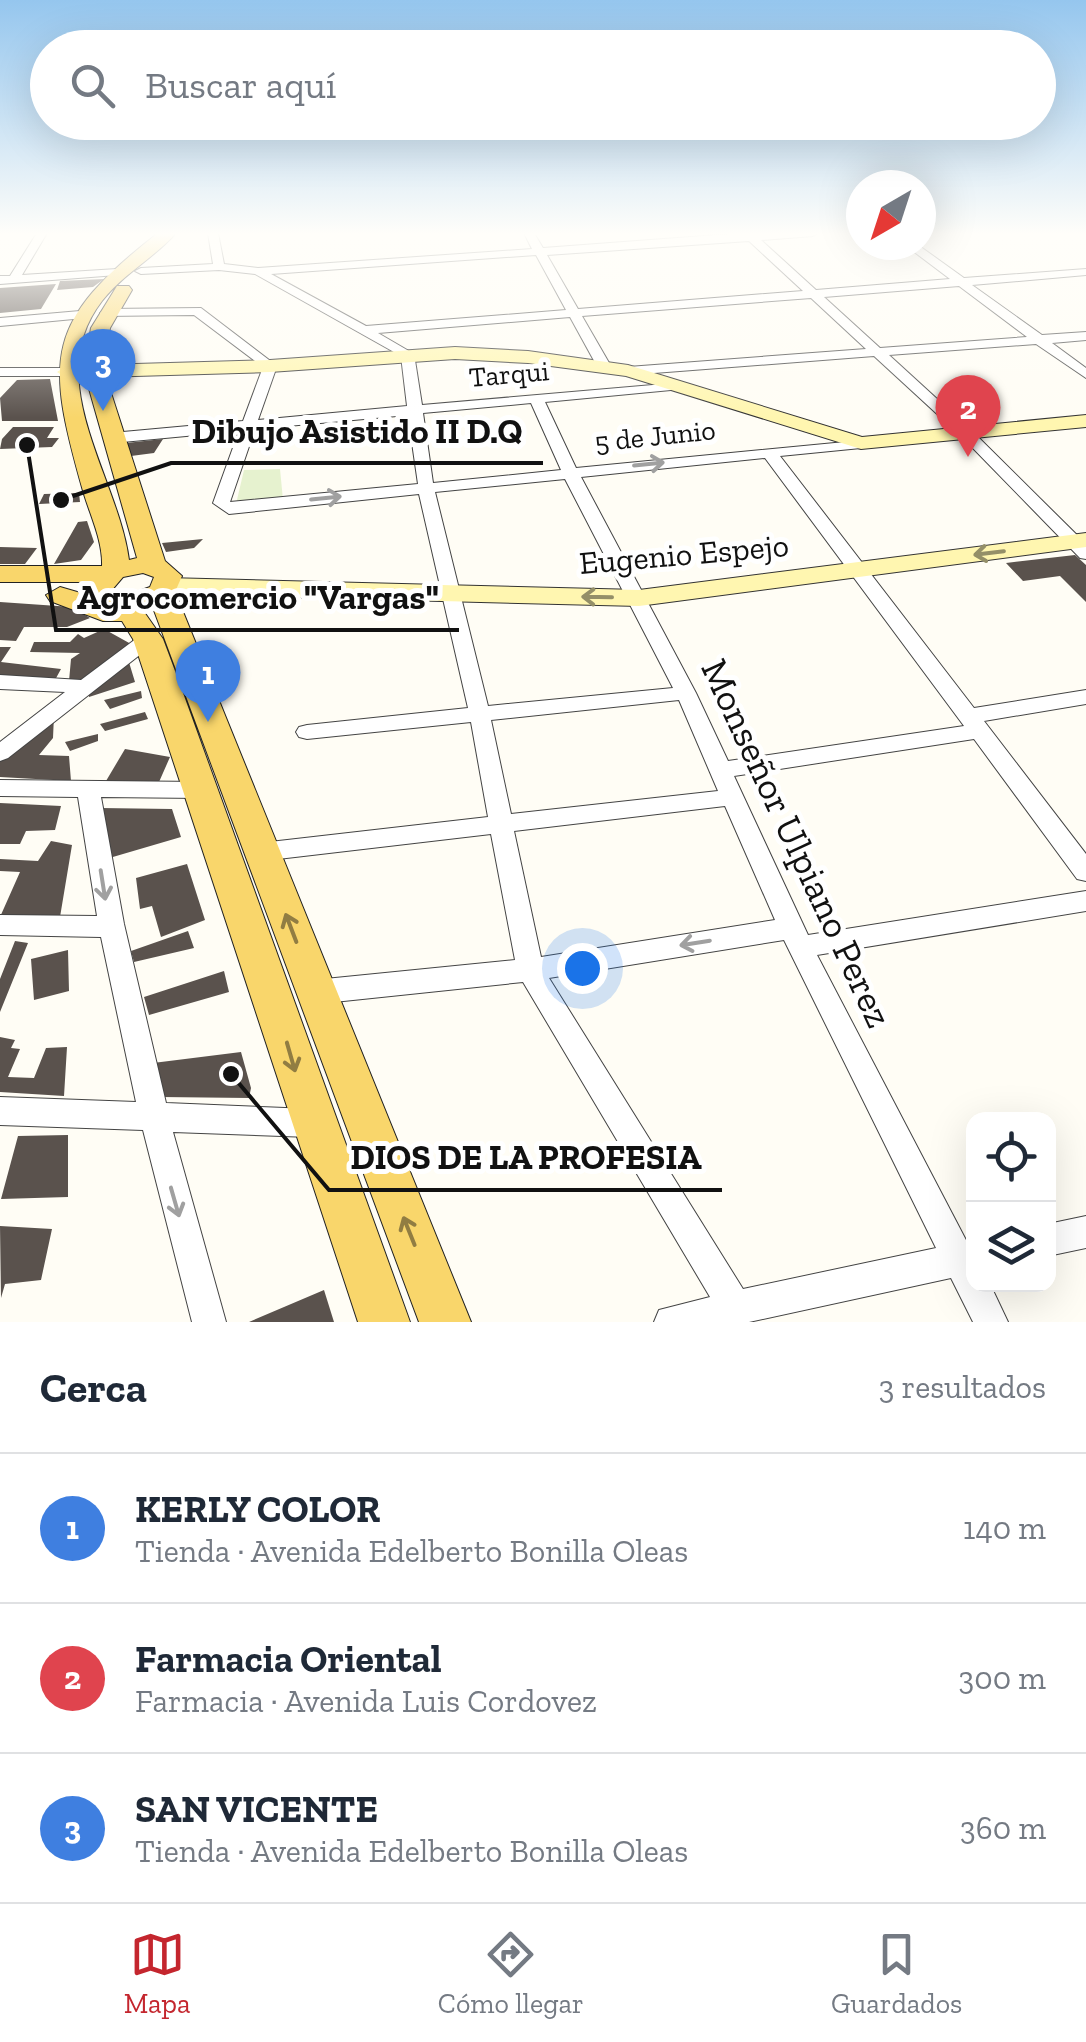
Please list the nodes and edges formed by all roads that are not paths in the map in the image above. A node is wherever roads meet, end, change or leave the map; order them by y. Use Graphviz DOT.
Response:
graph roads {
  1 [pos="98,295"];
  2 [pos="121,295"];
  3 [pos="301,295"];
  4 [pos="565,295"];
  5 [pos="805,295"];
  6 [pos="815,295"];
  7 [pos="976,295"];
  8 [pos="106,313"];
  9 [pos="575,313"];
  10 [pos="80,316"];
  11 [pos="0,322"];
  12 [pos="362,330"];
  13 [pos="1086,336"];
  14 [pos="1040,340"];
  15 [pos="407,354"];
  16 [pos="878,354"];
  17 [pos="270,366"];
  18 [pos="605,368"];
  19 [pos="94,371"];
  20 [pos="628,371"];
  21 [pos="0,372"];
  22 [pos="66,372"];
  23 [pos="1086,374"];
  24 [pos="671,386"];
  25 [pos="535,396"];
  26 [pos="414,408"];
  27 [pos="1086,421"];
  28 [pos="247,424"];
  29 [pos="966,433"];
  30 [pos="112,438"];
  31 [pos="861,443"];
  32 [pos="769,452"];
  33 [pos="570,472"];
  34 [pos="426,487"];
  35 [pos="1082,546"];
  36 [pos="857,570"];
  37 [pos="0,574"];
  38 [pos="64,585"];
  39 [pos="0,591"];
  40 [pos="134,591"];
  41 [pos="448,596"];
  42 [pos="638,598"];
  43 [pos="0,682"];
  44 [pos="86,687"];
  45 [pos="686,692"];
  46 [pos="1086,697"];
  47 [pos="480,711"];
  48 [pos="976,724"];
  49 [pos="307,732"];
  50 [pos="0,753"];
  51 [pos="720,770"];
  52 [pos="0,788"];
  53 [pos="88,789"];
  54 [pos="201,790"];
  55 [pos="734,797"];
  56 [pos="499,824"];
  57 [pos="262,852"];
  58 [pos="1086,872"];
  59 [pos="1086,901"];
  60 [pos="0,925"];
  61 [pos="109,928"];
  62 [pos="796,937"];
  63 [pos="530,970"];
  64 [pos="315,992"];
  65 [pos="0,1111"];
  66 [pos="151,1119"];
  67 [pos="310,1123"];
  68 [pos="1086,1232"];
  69 [pos="1056,1238"];
  70 [pos="966,1256"];
  71 [pos="966,1258"];
  72 [pos="980,1292"];
  73 [pos="735,1307"];
  74 [pos="209,1322"];
  75 [pos="384,1322"];
  76 [pos="444,1322"];
  77 [pos="671,1322"];
  78 [pos="991,1322"];
  1 -- 10 [label="main road"];
  2 -- 8 [label="main road"];
  3 -- 12 [label="street"];
  4 -- 9 [label="street"];
  5 -- 9 [label="street"];
  6 -- 16 [label="street"];
  7 -- 14 [label="street"];
  8 -- 17 [label="street"];
  8 -- 19 [label="main road"];
  9 -- 12 [label="street"];
  9 -- 18 [label="street"];
  10 -- 11 [label="street"];
  10 -- 22 [label="main road"];
  12 -- 15 [label="street"];
  13 -- 14 [label="street"];
  14 -- 16 [label="street"];
  14 -- 23 [label="street"];
  15 -- 17 [label="street"];
  15 -- 18 [label="street"];
  15 -- 26 [label="street"];
  16 -- 20 [label="street"];
  16 -- 29 [label="street"];
  17 -- 19 [label="street"];
  17 -- 28 [label="street"];
  18 -- 20 [label="street"];
  19 -- 22 [label="street"];
  19 -- 30 [label="main road"];
  20 -- 24 [label="street"];
  21 -- 22 [label="street"];
  22 -- 40 [label="main road"];
  24 -- 25 [label="street, Tarqui"];
  24 -- 31 [label="street"];
  25 -- 26 [label="street, Tarqui"];
  25 -- 33 [label="street, Monseñor Ulpiano Perez"];
  26 -- 28 [label="street, Tarqui"];
  26 -- 34 [label="street"];
  27 -- 29 [label="street, 5 de Junio"];
  28 -- 30 [label="street, Tarqui"];
  28 -- 34 [label="street, 5 de Junio, one-way"];
  29 -- 31 [label="street, 5 de Junio"];
  29 -- 35 [label="street"];
  30 -- 40 [label="main road"];
  31 -- 32 [label="street, 5 de Junio"];
  33 -- 32 [label="street, 5 de Junio, one-way"];
  32 -- 36 [label="street"];
  33 -- 34 [label="street, 5 de Junio"];
  33 -- 42 [label="street, Monseñor Ulpiano Perez"];
  34 -- 41 [label="street"];
  35 -- 36 [label="street, Eugenio Espejo, one-way"];
  36 -- 42 [label="street, Eugenio Espejo"];
  36 -- 48 [label="street"];
  37 -- 38 [label="main road"];
  38 -- 39 [label="main road"];
  38 -- 40 [label="main road"];
  38 -- 40 [label="main road"];
  38 -- 40 [label="main road"];
  40 -- 41 [label="street, Eugenio Espejo"];
  40 -- 44 [label="street"];
  40 -- 54 [label="main road"];
  40 -- 57 [label="main road"];
  42 -- 41 [label="street, Eugenio Espejo, one-way"];
  41 -- 47 [label="street"];
  42 -- 45 [label="street, Monseñor Ulpiano Perez"];
  43 -- 44 [label="street"];
  44 -- 50 [label="street"];
  45 -- 47 [label="street"];
  45 -- 51 [label="street, Monseñor Ulpiano Perez"];
  46 -- 48 [label="street"];
  47 -- 49 [label="street"];
  47 -- 56 [label="street"];
  48 -- 51 [label="street"];
  48 -- 58 [label="street"];
  51 -- 55 [label="street, Monseñor Ulpiano Perez"];
  52 -- 53 [label="street"];
  53 -- 54 [label="street"];
  53 -- 61 [label="street, one-way"];
  54 -- 67 [label="main road, one-way"];
  55 -- 56 [label="street"];
  55 -- 62 [label="street, Monseñor Ulpiano Perez"];
  56 -- 57 [label="street"];
  56 -- 63 [label="street"];
  64 -- 57 [label="main road, one-way"];
  59 -- 62 [label="street"];
  60 -- 61 [label="street"];
  61 -- 66 [label="street"];
  62 -- 63 [label="street, one-way"];
  62 -- 70 [label="street, Monseñor Ulpiano Perez"];
  63 -- 64 [label="street"];
  63 -- 73 [label="street"];
  76 -- 64 [label="main road, one-way"];
  65 -- 66 [label="street"];
  66 -- 67 [label="street"];
  66 -- 74 [label="street, one-way"];
  67 -- 75 [label="main road"];
  68 -- 69 [label="street"];
  71 -- 73 [label="street"];
  72 -- 78 [label="street, Monseñor Ulpiano Perez"];
  73 -- 77 [label="street"];
}
